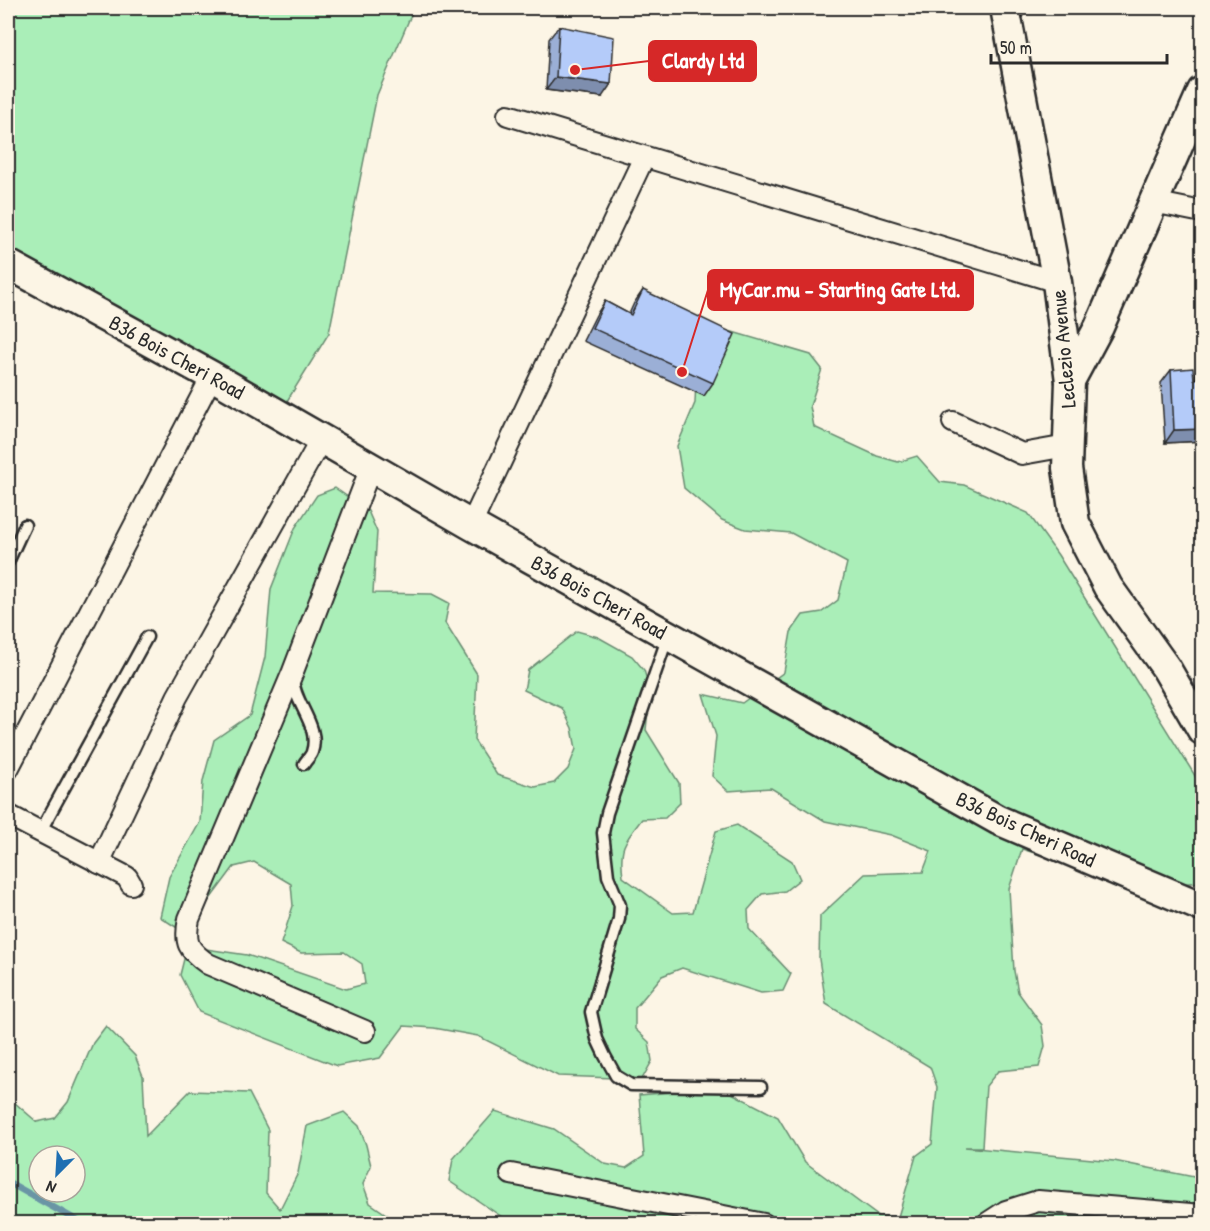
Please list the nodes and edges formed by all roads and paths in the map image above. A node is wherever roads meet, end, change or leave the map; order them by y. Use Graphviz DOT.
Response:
graph roads {
  1 [pos="1005,8"];
  2 [pos="1203,91"];
  3 [pos="508,115"];
  4 [pos="644,157"];
  5 [pos="1153,201"];
  6 [pos="1203,212"];
  7 [pos="8,264"];
  8 [pos="1058,282"];
  9 [pos="212,376"];
  10 [pos="1070,381"];
  11 [pos="952,422"];
  12 [pos="322,438"];
  13 [pos="1067,446"];
  14 [pos="371,467"];
  15 [pos="25,525"];
  16 [pos="471,525"];
  17 [pos="8,562"];
  18 [pos="668,636"];
  19 [pos="147,637"];
  20 [pos="292,674"];
  21 [pos="1203,730"];
  22 [pos="304,764"];
  23 [pos="8,769"];
  24 [pos="8,815"];
  25 [pos="40,832"];
  26 [pos="99,862"];
  27 [pos="131,884"];
  28 [pos="1203,907"];
  29 [pos="365,1031"];
  30 [pos="761,1087"];
  31 [pos="511,1174"];
  32 [pos="1203,1215"];
  33 [pos="764,1224"];
  34 [pos="986,1224"];
  1 -- 8 [label="main road, Leclezio Avenue"];
  2 -- 5 [label="main road"];
  3 -- 4 [label="street"];
  4 -- 8 [label="street"];
  4 -- 16 [label="street"];
  5 -- 6 [label="street"];
  5 -- 10 [label="main road"];
  7 -- 9 [label="main road, B36 Bois Cheri Road"];
  8 -- 10 [label="main road, Leclezio Avenue"];
  9 -- 12 [label="main road, B36 Bois Cheri Road"];
  9 -- 23 [label="street"];
  10 -- 13 [label="main road, Leclezio Avenue"];
  11 -- 13 [label="street"];
  12 -- 14 [label="main road, B36 Bois Cheri Road"];
  12 -- 26 [label="street"];
  13 -- 21 [label="main road, Leclezio Avenue"];
  14 -- 16 [label="main road, B36 Bois Cheri Road"];
  14 -- 20 [label="street"];
  15 -- 17 [label="lane"];
  16 -- 18 [label="main road, B36 Bois Cheri Road"];
  18 -- 28 [label="main road, B36 Bois Cheri Road"];
  18 -- 30 [label="lane"];
  19 -- 25 [label="lane"];
  20 -- 22 [label="lane"];
  20 -- 29 [label="street"];
  24 -- 25 [label="street"];
  25 -- 26 [label="street"];
  26 -- 27 [label="street"];
  31 -- 33 [label="street"];
  32 -- 34 [label="street"];
}
